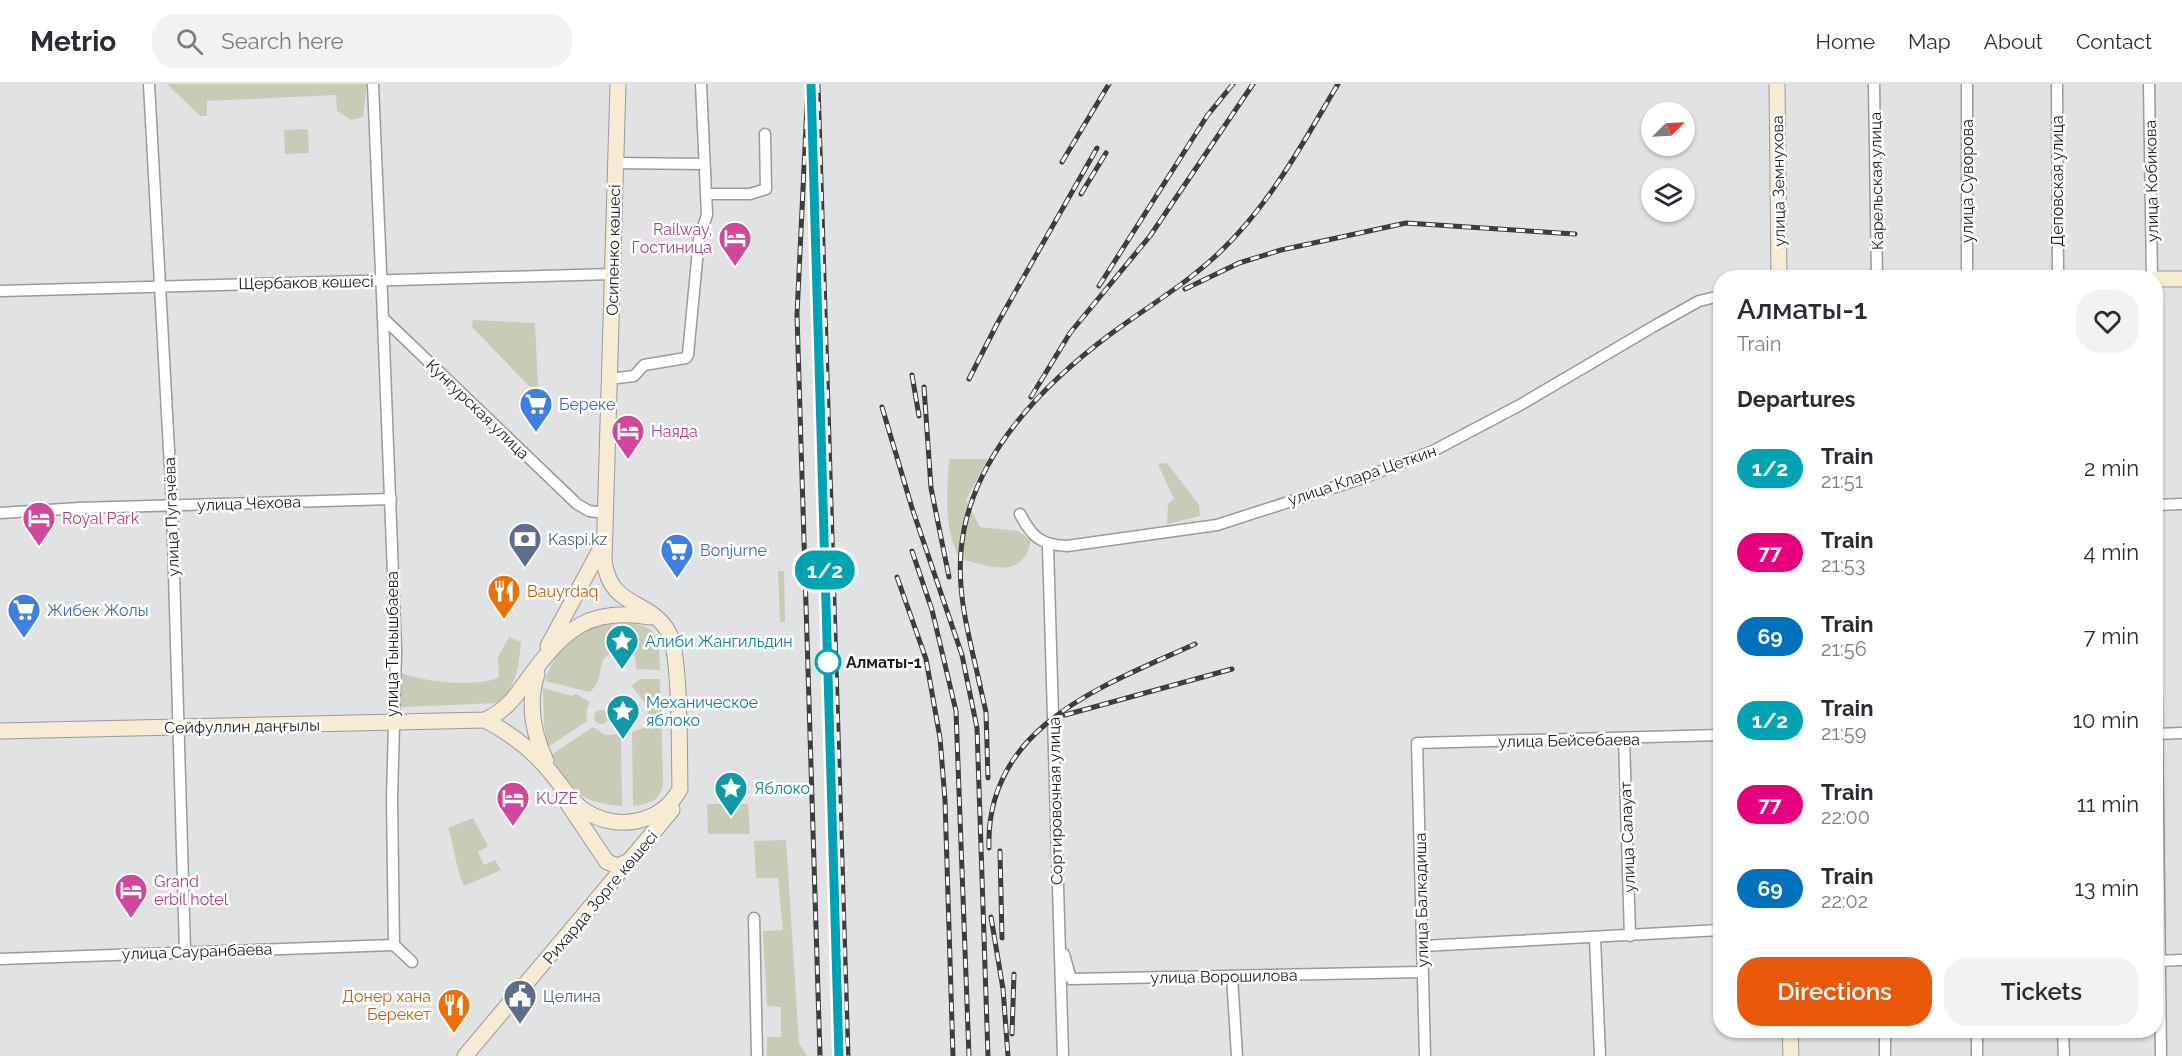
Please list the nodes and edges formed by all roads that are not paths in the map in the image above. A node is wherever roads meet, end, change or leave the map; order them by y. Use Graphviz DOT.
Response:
graph roads {
  1 [pos="149,84"];
  2 [pos="373,84"];
  3 [pos="618,84"];
  4 [pos="701,84"];
  5 [pos="1778,84"];
  6 [pos="1874,84"];
  7 [pos="1967,84"];
  8 [pos="2057,84"];
  9 [pos="2150,84"];
  10 [pos="765,134"];
  11 [pos="615,163"];
  12 [pos="704,164"];
  13 [pos="707,194"];
  14 [pos="1779,270"];
  15 [pos="1877,270"];
  16 [pos="1967,270"];
  17 [pos="2058,270"];
  18 [pos="2154,270"];
  19 [pos="612,274"];
  20 [pos="2163,278"];
  21 [pos="2182,279"];
  22 [pos="382,281"];
  23 [pos="160,286"];
  24 [pos="0,291"];
  25 [pos="1713,298"];
  26 [pos="384,318"];
  27 [pos="609,379"];
  28 [pos="391,499"];
  29 [pos="2182,504"];
  30 [pos="172,505"];
  31 [pos="2163,505"];
  32 [pos="0,513"];
  33 [pos="605,513"];
  34 [pos="1020,514"];
  35 [pos="603,543"];
  36 [pos="1048,546"];
  37 [pos="656,618"];
  38 [pos="540,664"];
  39 [pos="484,720"];
  40 [pos="393,724"];
  41 [pos="177,728"];
  42 [pos="0,731"];
  43 [pos="2182,733"];
  44 [pos="2163,734"];
  45 [pos="1713,735"];
  46 [pos="1624,738"];
  47 [pos="1417,743"];
  48 [pos="550,771"];
  49 [pos="680,789"];
  50 [pos="592,842"];
  51 [pos="631,860"];
  52 [pos="597,902"];
  53 [pos="754,918"];
  54 [pos="1713,930"];
  55 [pos="1059,936"];
  56 [pos="1630,936"];
  57 [pos="1595,938"];
  58 [pos="394,945"];
  59 [pos="1423,946"];
  60 [pos="185,950"];
  61 [pos="0,959"];
  62 [pos="2182,960"];
  63 [pos="2163,961"];
  64 [pos="412,962"];
  65 [pos="1422,972"];
  66 [pos="1232,976"];
  67 [pos="1790,1038"];
  68 [pos="1885,1038"];
  69 [pos="1977,1038"];
  70 [pos="2063,1038"];
  71 [pos="2160,1038"];
  72 [pos="465,1056"];
  73 [pos="757,1056"];
  74 [pos="1063,1056"];
  75 [pos="1237,1056"];
  76 [pos="1425,1056"];
  77 [pos="1600,1056"];
  78 [pos="1791,1056"];
  79 [pos="1885,1056"];
  80 [pos="1977,1056"];
  81 [pos="2064,1056"];
  82 [pos="2161,1056"];
  1 -- 23 [label="street, улица Пугачёва"];
  2 -- 22 [label="street"];
  3 -- 11 [label="main road, Осипенко көшесі"];
  4 -- 12 [label="street"];
  5 -- 14 [label="main road, улица Земнухова"];
  6 -- 15 [label="street, Карельская улица"];
  7 -- 16 [label="street, улица Суворова"];
  8 -- 17 [label="street, Деповская улица"];
  9 -- 18 [label="street, улица Кобикова"];
  10 -- 13 [label="street"];
  11 -- 12 [label="street"];
  11 -- 19 [label="main road, Осипенко көшесі"];
  12 -- 13 [label="street"];
  13 -- 27 [label="street"];
  19 -- 22 [label="street, Щербаков көшесі"];
  19 -- 27 [label="main road, Осипенко көшесі"];
  20 -- 21 [label="main road"];
  22 -- 23 [label="street, Щербаков көшесі"];
  22 -- 26 [label="street"];
  23 -- 24 [label="street, Щербаков көшесі"];
  23 -- 30 [label="street, улица Пугачёва"];
  25 -- 36 [label="street, улица Клара Цеткин"];
  26 -- 28 [label="street, улица Тынышбаева"];
  26 -- 33 [label="street, Кунгурская улица"];
  27 -- 33 [label="main road, Осипенко көшесі"];
  28 -- 30 [label="street, улица Чехова"];
  28 -- 40 [label="street, улица Тынышбаева"];
  29 -- 31 [label="street"];
  30 -- 32 [label="street, улица Чехова"];
  30 -- 41 [label="street, улица Пугачёва"];
  33 -- 35 [label="main road, Осипенко көшесі"];
  34 -- 36 [label="street"];
  35 -- 37 [label="main road"];
  35 -- 38 [label="main road"];
  36 -- 55 [label="street, Сортировочная улица"];
  37 -- 38 [label="main road"];
  37 -- 49 [label="main road"];
  38 -- 39 [label="main road, Сейфуллин даңғылы"];
  38 -- 48 [label="main road"];
  39 -- 40 [label="main road, Сейфуллин даңғылы"];
  39 -- 48 [label="main road"];
  40 -- 41 [label="main road, Сейфуллин даңғылы"];
  40 -- 58 [label="street, улица Тынышбаева"];
  41 -- 42 [label="main road, Сейфуллин даңғылы"];
  41 -- 60 [label="street, улица Пугачёва"];
  43 -- 44 [label="street"];
  45 -- 46 [label="street, улица Бейсебаева"];
  46 -- 47 [label="street, улица Бейсебаева"];
  46 -- 56 [label="street, улица Салауат"];
  47 -- 59 [label="street, улица Балкадиша"];
  48 -- 49 [label="main road"];
  48 -- 50 [label="main road"];
  49 -- 51 [label="main road, Рихарда Зорге көшесі"];
  50 -- 51 [label="main road"];
  50 -- 52 [label="main road"];
  51 -- 52 [label="main road, Рихарда Зорге көшесі"];
  52 -- 72 [label="main road, Рихарда Зорге көшесі"];
  53 -- 73 [label="street"];
  54 -- 56 [label="street"];
  55 -- 66 [label="street, улица Ворошилова"];
  55 -- 74 [label="street, Сортировочная улица"];
  56 -- 57 [label="street"];
  57 -- 59 [label="street"];
  57 -- 77 [label="street"];
  58 -- 60 [label="street, улица Сауранбаева"];
  58 -- 64 [label="street"];
  59 -- 65 [label="street, улица Балкадиша"];
  60 -- 61 [label="street, улица Сауранбаева"];
  62 -- 63 [label="street"];
  65 -- 66 [label="street, улица Ворошилова"];
  65 -- 76 [label="street, улица Балкадиша"];
  66 -- 75 [label="street"];
  67 -- 78 [label="main road"];
  68 -- 79 [label="street"];
  69 -- 80 [label="street"];
  70 -- 81 [label="street"];
  71 -- 82 [label="street"];
}
